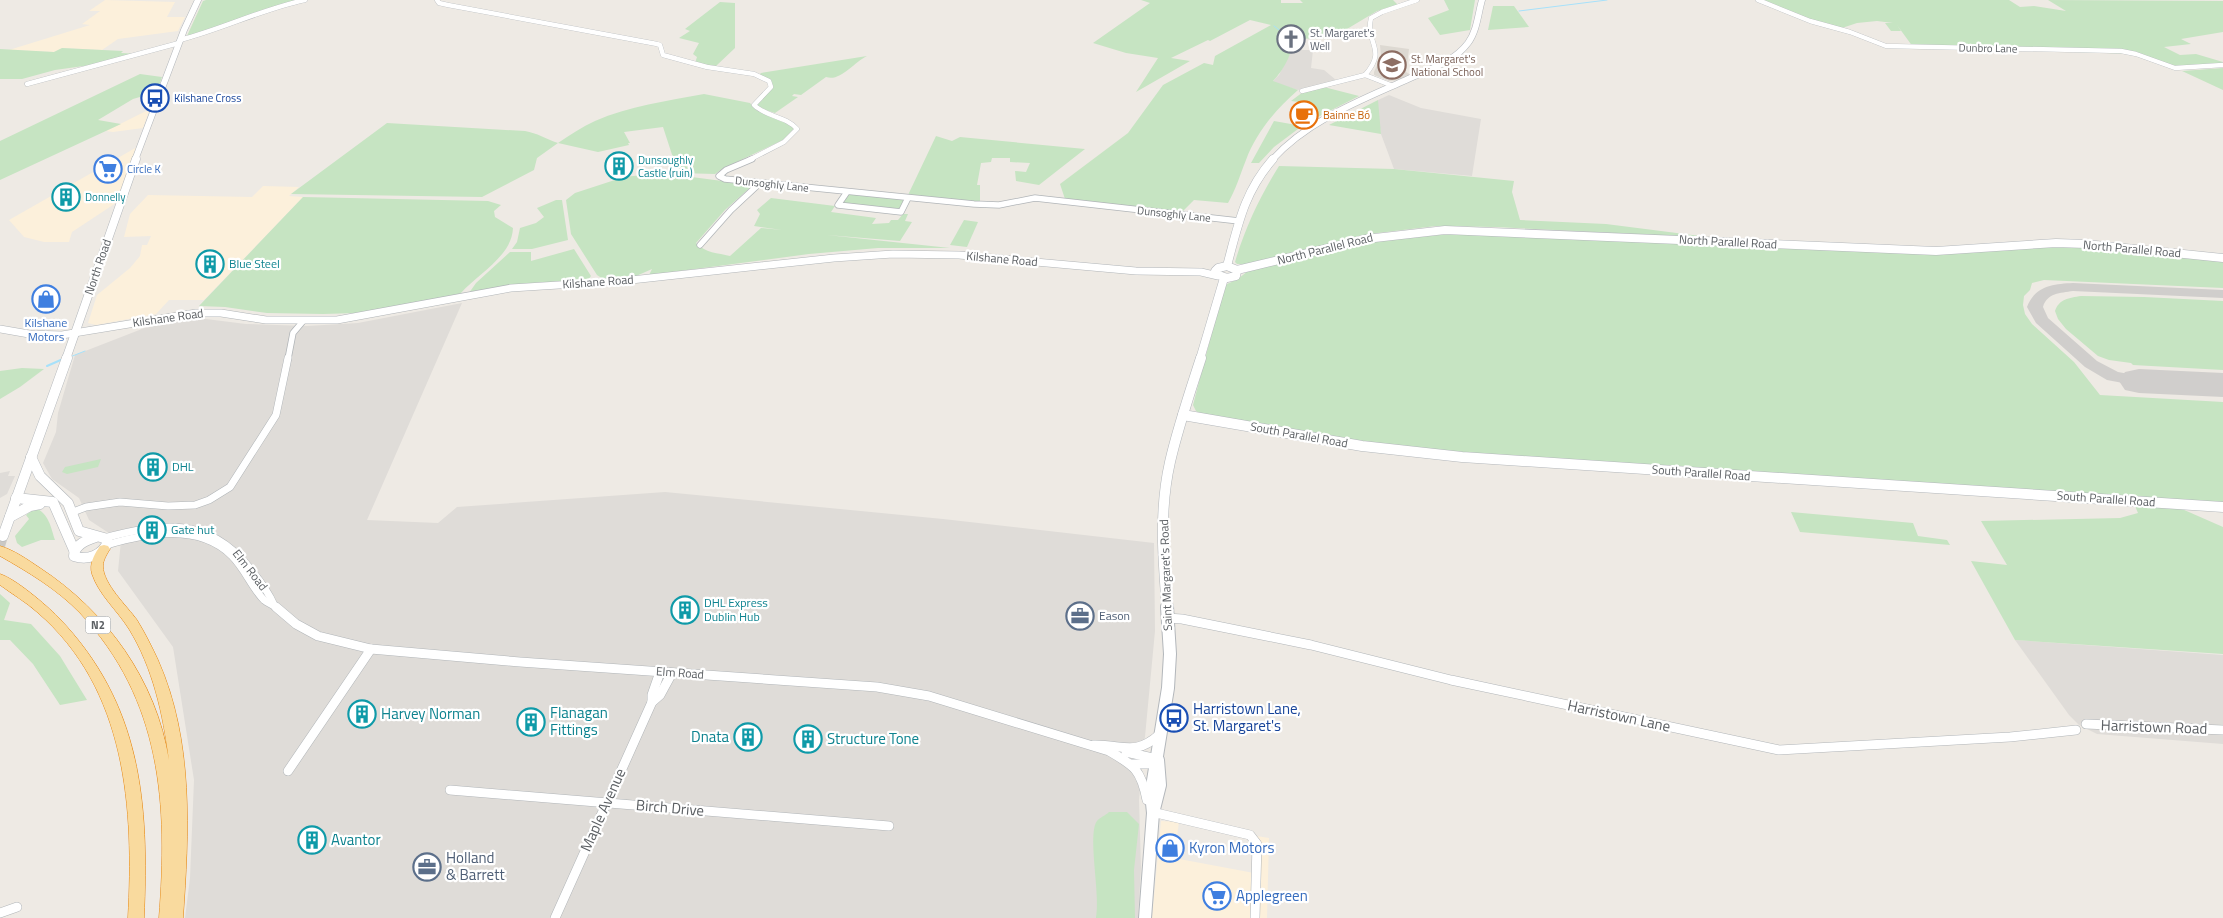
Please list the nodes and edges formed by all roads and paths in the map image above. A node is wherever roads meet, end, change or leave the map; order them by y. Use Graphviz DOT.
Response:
graph roads {
  1 [pos="198,0"];
  2 [pos="305,0"];
  3 [pos="437,0"];
  4 [pos="1417,0"];
  5 [pos="1482,0"];
  6 [pos="1758,0"];
  7 [pos="179,42"];
  8 [pos="2223,65"];
  9 [pos="1365,75"];
  10 [pos="27,84"];
  11 [pos="1393,86"];
  12 [pos="1302,91"];
  13 [pos="760,183"];
  14 [pos="847,192"];
  15 [pos="908,198"];
  16 [pos="1239,221"];
  17 [pos="700,245"];
  18 [pos="2223,258"];
  19 [pos="1227,266"];
  20 [pos="1237,270"];
  21 [pos="1219,274"];
  22 [pos="304,320"];
  23 [pos="0,329"];
  24 [pos="74,333"];
  25 [pos="1183,415"];
  26 [pos="31,457"];
  27 [pos="58,493"];
  28 [pos="16,498"];
  29 [pos="56,507"];
  30 [pos="2223,507"];
  31 [pos="73,512"];
  32 [pos="10,517"];
  33 [pos="103,542"];
  34 [pos="2,543"];
  35 [pos="74,550"];
  36 [pos="0,579"];
  37 [pos="1167,618"];
  38 [pos="371,649"];
  39 [pos="660,672"];
  40 [pos="672,672"];
  41 [pos="652,702"];
  42 [pos="2086,724"];
  43 [pos="2076,730"];
  44 [pos="2223,730"];
  45 [pos="1161,732"];
  46 [pos="1090,746"];
  47 [pos="1109,751"];
  48 [pos="1158,759"];
  49 [pos="1131,764"];
  50 [pos="288,771"];
  51 [pos="450,790"];
  52 [pos="606,802"];
  53 [pos="1153,813"];
  54 [pos="889,826"];
  55 [pos="18,907"];
  56 [pos="0,913"];
  57 [pos="136,918"];
  58 [pos="167,918"];
  59 [pos="175,918"];
  60 [pos="555,918"];
  61 [pos="1145,918"];
  62 [pos="1255,918"];
  1 -- 7 [label="main road, North Road"];
  2 -- 7 [label="street"];
  3 -- 13 [label="street, Dunsoghly Lane"];
  4 -- 9 [label="street"];
  5 -- 11 [label="main road"];
  6 -- 8 [label="street, Dunbro Lane"];
  7 -- 10 [label="street"];
  7 -- 24 [label="main road, North Road"];
  9 -- 11 [label="street"];
  9 -- 12 [label="street"];
  11 -- 16 [label="main road"];
  13 -- 14 [label="street, Dunsoghly Lane"];
  13 -- 17 [label="street"];
  14 -- 15 [label="street, Dunsoghly Lane"];
  14 -- 15 [label="street"];
  15 -- 16 [label="street, Dunsoghly Lane"];
  16 -- 19 [label="main road"];
  18 -- 20 [label="main road, North Parallel Road"];
  19 -- 20 [label="main road"];
  19 -- 21 [label="main road"];
  20 -- 21 [label="main road, North Parallel Road"];
  21 -- 22 [label="street, Kilshane Road"];
  21 -- 25 [label="main road, Saint Margaret's Road"];
  22 -- 24 [label="street, Kilshane Road"];
  22 -- 31 [label="street"];
  23 -- 24 [label="street, Kilshane Road"];
  24 -- 26 [label="main road, North Road"];
  25 -- 30 [label="main road, South Parallel Road"];
  25 -- 37 [label="main road, Saint Margaret's Road"];
  26 -- 27 [label="main road"];
  26 -- 28 [label="main road, North Road"];
  27 -- 28 [label="main road"];
  27 -- 31 [label="main road"];
  28 -- 29 [label="main road"];
  28 -- 32 [label="main road, North Road"];
  29 -- 32 [label="main road"];
  29 -- 35 [label="main road"];
  31 -- 33 [label="main road"];
  32 -- 34 [label="main road, North Road"];
  33 -- 35 [label="main road"];
  33 -- 35 [label="main road"];
  33 -- 38 [label="street, Elm Road"];
  33 -- 59 [label="highway"];
  34 -- 58 [label="highway, N2"];
  36 -- 57 [label="highway, N2"];
  37 -- 43 [label="street, Harristown Lane"];
  37 -- 45 [label="main road, Saint Margaret's Road"];
  38 -- 39 [label="street, Elm Road"];
  38 -- 50 [label="street"];
  39 -- 40 [label="street, Elm Road"];
  39 -- 41 [label="street, Maple Avenue"];
  40 -- 41 [label="street, Maple Avenue"];
  40 -- 46 [label="street, Elm Road"];
  41 -- 52 [label="street, Maple Avenue"];
  42 -- 44 [label="street, Harristown Road"];
  45 -- 46 [label="street, Elm Road"];
  45 -- 48 [label="main road, Saint Margaret's Road"];
  46 -- 47 [label="street, Elm Road"];
  47 -- 48 [label="street, Elm Road"];
  47 -- 49 [label="street, Elm Road"];
  48 -- 49 [label="street"];
  48 -- 53 [label="main road, Saint Margaret's Road"];
  49 -- 53 [label="street, Elm Road"];
  51 -- 52 [label="street, Birch Drive"];
  52 -- 54 [label="street, Birch Drive"];
  52 -- 60 [label="street, Maple Avenue"];
  53 -- 61 [label="main road, Saint Margaret's Road"];
  53 -- 62 [label="street"];
  55 -- 56 [label="street"];
}
